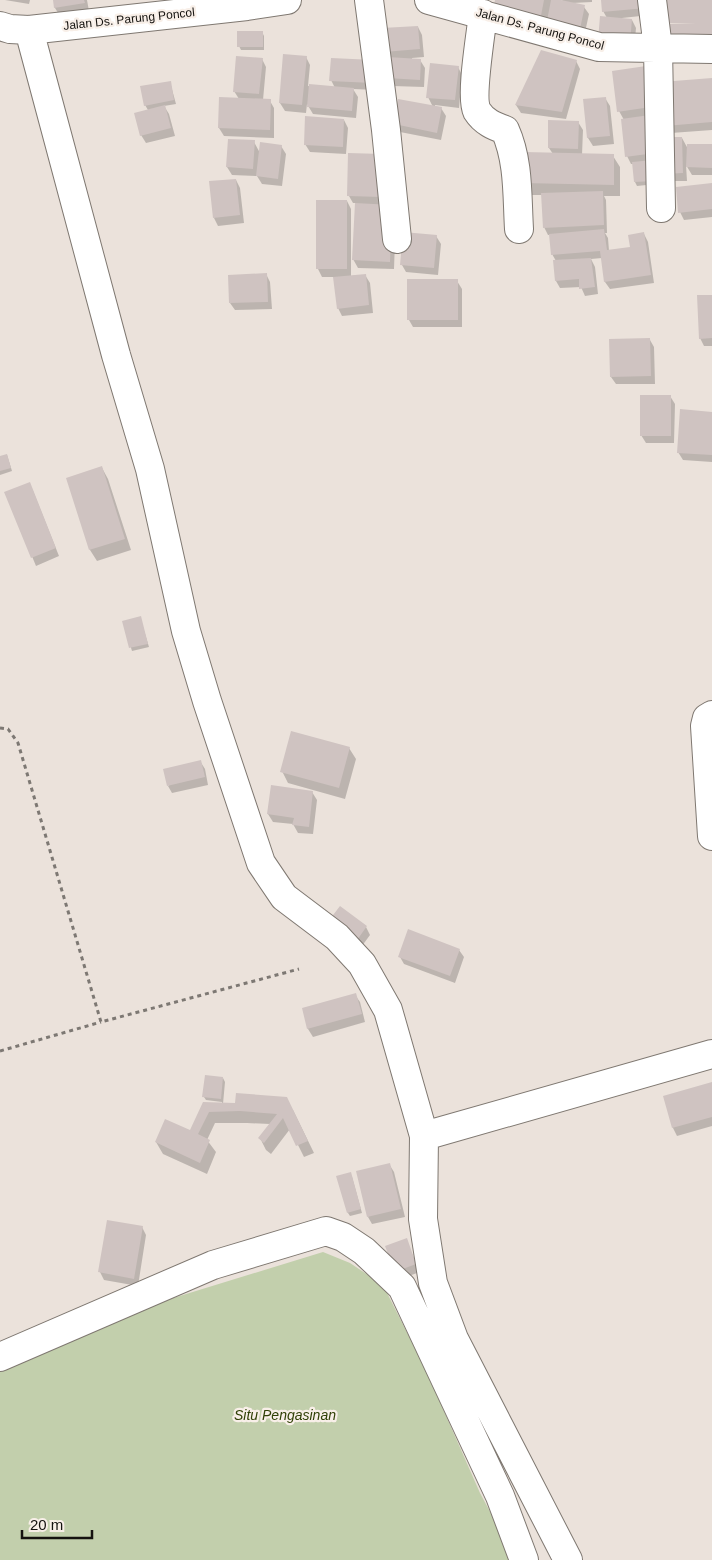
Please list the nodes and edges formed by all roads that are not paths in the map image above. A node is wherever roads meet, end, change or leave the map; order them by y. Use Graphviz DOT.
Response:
graph roads {
  1 [pos="287,0"];
  2 [pos="369,0"];
  3 [pos="429,0"];
  4 [pos="652,0"];
  5 [pos="483,14"];
  6 [pos="0,26"];
  7 [pos="29,30"];
  8 [pos="658,48"];
  9 [pos="712,48"];
  10 [pos="661,208"];
  11 [pos="519,229"];
  12 [pos="397,239"];
  13 [pos="712,715"];
  14 [pos="712,836"];
  15 [pos="712,1054"];
  16 [pos="424,1136"];
  17 [pos="0,1357"];
  18 [pos="524,1560"];
  19 [pos="568,1560"];
  1 -- 7 [label="street, Jalan Ds. Parung Poncol"];
  2 -- 12 [label="street"];
  3 -- 5 [label="street, Jalan Ds. Parung Poncol"];
  4 -- 8 [label="street"];
  5 -- 8 [label="street, Jalan Ds. Parung Poncol"];
  5 -- 11 [label="street"];
  6 -- 7 [label="street, Jalan Ds. Parung Poncol"];
  7 -- 16 [label="street"];
  8 -- 9 [label="street, Jalan Ds. Parung Poncol"];
  8 -- 10 [label="street"];
  13 -- 14 [label="street"];
  15 -- 16 [label="street"];
  16 -- 19 [label="street"];
  17 -- 18 [label="street"];
}
